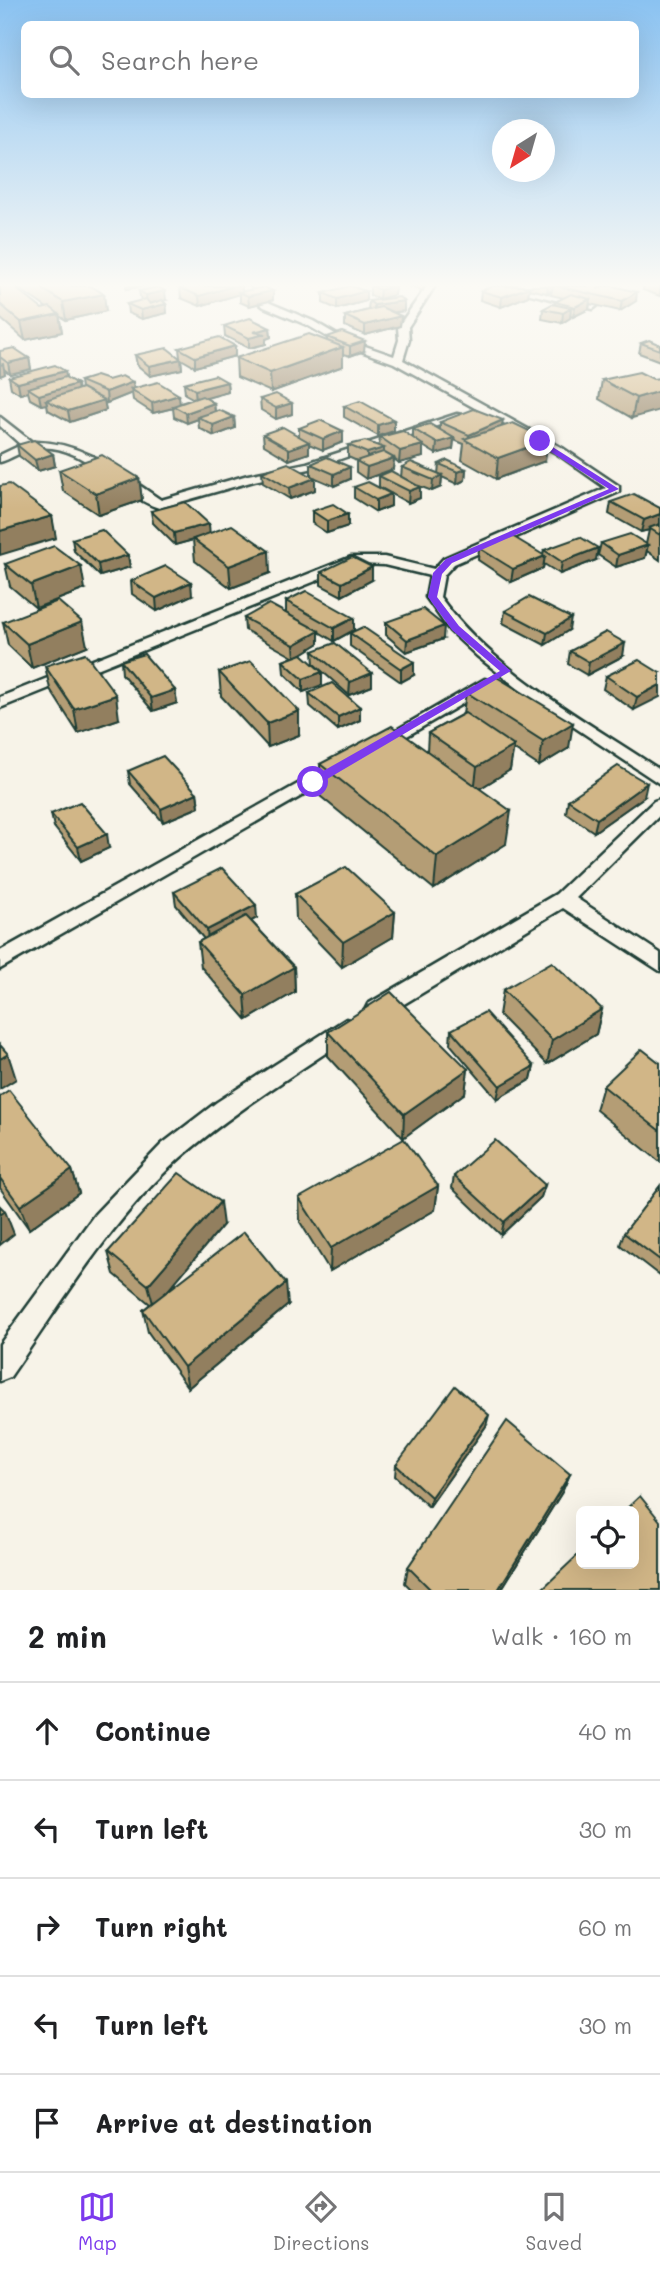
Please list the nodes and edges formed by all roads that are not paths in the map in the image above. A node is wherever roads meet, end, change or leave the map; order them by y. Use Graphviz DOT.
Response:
graph roads {
  1 [pos="398,361"];
  2 [pos="482,410"];
  3 [pos="0,420"];
  4 [pos="29,446"];
  5 [pos="0,459"];
  6 [pos="437,573"];
  7 [pos="506,671"];
  8 [pos="0,703"];
  9 [pos="660,779"];
  10 [pos="660,805"];
  11 [pos="563,899"];
  12 [pos="0,961"];
  13 [pos="660,963"];
  14 [pos="0,1367"];
  1 -- 2 [label="lane"];
  2 -- 4 [label="lane"];
  2 -- 6 [label="lane"];
  3 -- 4 [label="lane"];
  4 -- 5 [label="lane"];
  6 -- 7 [label="lane"];
  6 -- 8 [label="lane"];
  7 -- 9 [label="lane"];
  7 -- 12 [label="lane"];
  10 -- 11 [label="lane"];
  11 -- 13 [label="lane"];
  11 -- 14 [label="lane"];
}
